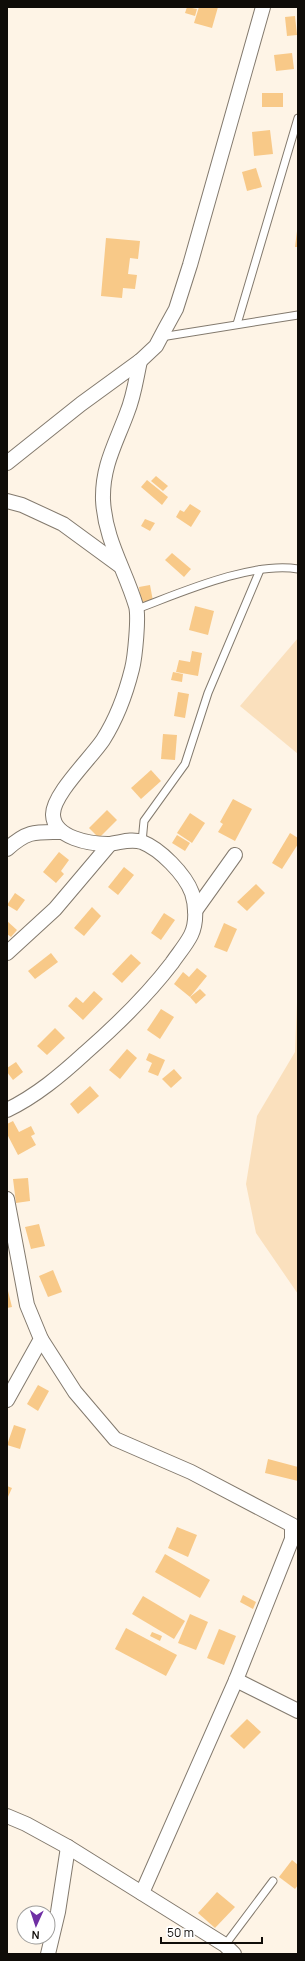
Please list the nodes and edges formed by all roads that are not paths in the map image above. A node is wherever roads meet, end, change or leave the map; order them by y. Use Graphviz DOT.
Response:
graph roads {
  1 [pos="263,7"];
  2 [pos="298,118"];
  3 [pos="298,315"];
  4 [pos="237,324"];
  5 [pos="161,337"];
  6 [pos="140,361"];
  7 [pos="7,463"];
  8 [pos="7,501"];
  9 [pos="119,564"];
  10 [pos="298,569"];
  11 [pos="260,570"];
  12 [pos="137,609"];
  13 [pos="53,816"];
  14 [pos="40,832"];
  15 [pos="62,832"];
  16 [pos="142,842"];
  17 [pos="103,847"];
  18 [pos="7,849"];
  19 [pos="235,855"];
  20 [pos="195,911"];
  21 [pos="7,953"];
  22 [pos="7,1110"];
  23 [pos="7,1199"];
  24 [pos="41,1340"];
  25 [pos="7,1400"];
  26 [pos="295,1524"];
  27 [pos="236,1680"];
  28 [pos="298,1711"];
  29 [pos="7,1816"];
  30 [pos="68,1847"];
  31 [pos="273,1881"];
  32 [pos="142,1893"];
  33 [pos="230,1949"];
  34 [pos="48,1954"];
  1 -- 5 [label="street"];
  2 -- 4 [label="lane"];
  3 -- 4 [label="lane"];
  4 -- 5 [label="lane"];
  5 -- 6 [label="street"];
  6 -- 7 [label="street"];
  6 -- 9 [label="street"];
  8 -- 9 [label="street"];
  9 -- 12 [label="street"];
  10 -- 11 [label="lane"];
  11 -- 12 [label="lane"];
  11 -- 16 [label="lane"];
  12 -- 13 [label="street"];
  13 -- 14 [label="street"];
  13 -- 15 [label="street"];
  14 -- 15 [label="street"];
  14 -- 18 [label="street"];
  15 -- 17 [label="street"];
  16 -- 17 [label="street"];
  16 -- 20 [label="street"];
  17 -- 21 [label="street"];
  19 -- 20 [label="street"];
  20 -- 22 [label="street"];
  23 -- 24 [label="street"];
  24 -- 25 [label="street"];
  24 -- 26 [label="street"];
  26 -- 27 [label="street"];
  27 -- 28 [label="street"];
  27 -- 32 [label="street"];
  29 -- 30 [label="street"];
  30 -- 32 [label="street"];
  30 -- 34 [label="street"];
  31 -- 33 [label="lane"];
  32 -- 33 [label="street"];
}
